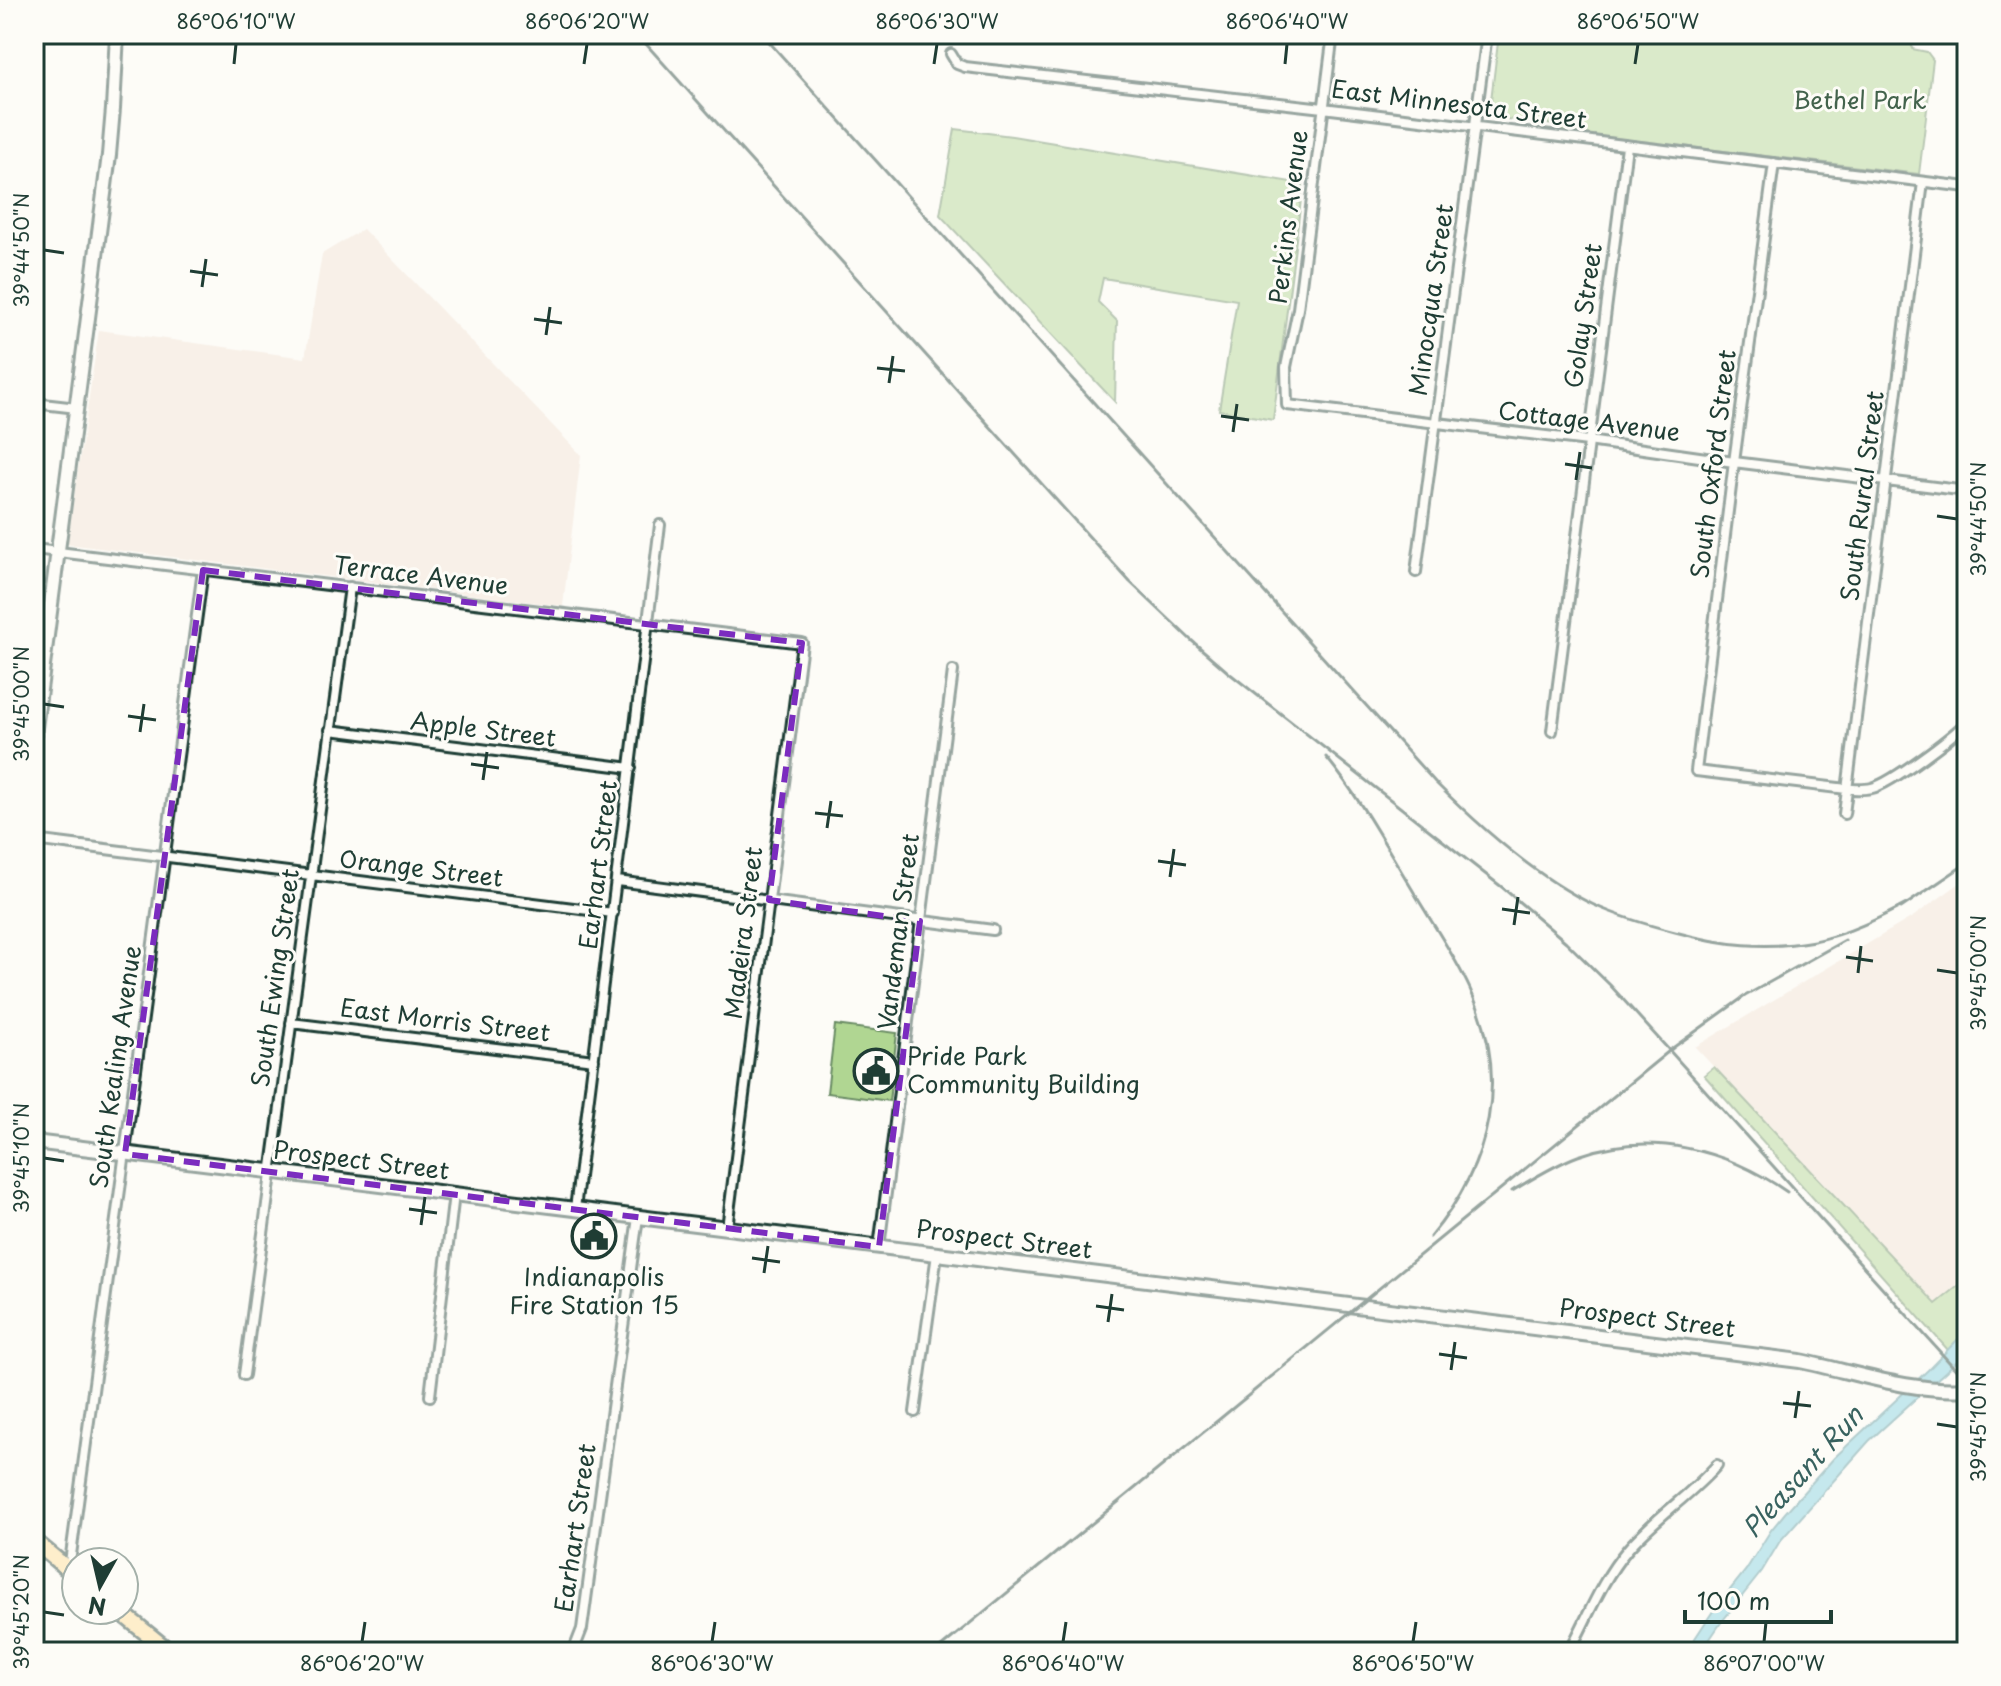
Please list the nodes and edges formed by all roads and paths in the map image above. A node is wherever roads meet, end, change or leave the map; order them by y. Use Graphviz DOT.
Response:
graph roads {
  1 [pos="117,34"];
  2 [pos="1333,34"];
  3 [pos="1487,34"];
  4 [pos="951,54"];
  5 [pos="1323,108"];
  6 [pos="1475,127"];
  7 [pos="1627,146"];
  8 [pos="1774,163"];
  9 [pos="1923,182"];
  10 [pos="1967,187"];
  11 [pos="34,403"];
  12 [pos="1287,405"];
  13 [pos="77,408"];
  14 [pos="1435,423"];
  15 [pos="1588,441"];
  16 [pos="1734,462"];
  17 [pos="1885,480"];
  18 [pos="1967,491"];
  19 [pos="660,525"];
  20 [pos="34,549"];
  21 [pos="59,552"];
  22 [pos="203,570"];
  23 [pos="1416,572"];
  24 [pos="350,587"];
  25 [pos="648,624"];
  26 [pos="802,643"];
  27 [pos="953,671"];
  28 [pos="1967,722"];
  29 [pos="330,730"];
  30 [pos="1552,731"];
  31 [pos="34,736"];
  32 [pos="631,768"];
  33 [pos="1847,789"];
  34 [pos="1844,814"];
  35 [pos="34,840"];
  36 [pos="164,857"];
  37 [pos="310,875"];
  38 [pos="617,881"];
  39 [pos="769,900"];
  40 [pos="613,913"];
  41 [pos="920,921"];
  42 [pos="993,930"];
  43 [pos="291,1023"];
  44 [pos="594,1060"];
  45 [pos="34,1142"];
  46 [pos="125,1154"];
  47 [pos="271,1172"];
  48 [pos="454,1194"];
  49 [pos="575,1209"];
  50 [pos="638,1217"];
  51 [pos="727,1228"];
  52 [pos="879,1247"];
  53 [pos="937,1254"];
  54 [pos="244,1375"];
  55 [pos="1967,1389"];
  56 [pos="430,1396"];
  57 [pos="915,1412"];
  58 [pos="1717,1465"];
  59 [pos="34,1541"];
  60 [pos="76,1546"];
  61 [pos="60,1562"];
  62 [pos="138,1626"];
  63 [pos="170,1652"];
  64 [pos="573,1652"];
  65 [pos="1569,1652"];
  1 -- 13 [label="main road"];
  2 -- 5 [label="street, Perkins Avenue"];
  3 -- 6 [label="street, Minocqua Street"];
  4 -- 5 [label="street, East Minnesota Street"];
  5 -- 6 [label="street, East Minnesota Street"];
  5 -- 12 [label="street, Perkins Avenue"];
  6 -- 7 [label="street, East Minnesota Street"];
  6 -- 14 [label="street, Minocqua Street"];
  7 -- 8 [label="street, East Minnesota Street"];
  7 -- 15 [label="street, Golay Street"];
  8 -- 9 [label="street, East Minnesota Street"];
  8 -- 16 [label="street, South Oxford Street"];
  9 -- 10 [label="street, East Minnesota Street"];
  9 -- 17 [label="street, South Rural Street"];
  11 -- 13 [label="street"];
  12 -- 14 [label="street, Cottage Avenue"];
  13 -- 21 [label="main road"];
  14 -- 15 [label="street, Cottage Avenue"];
  14 -- 23 [label="street, Minocqua Street"];
  15 -- 16 [label="street, Cottage Avenue"];
  15 -- 30 [label="street, Golay Street"];
  16 -- 17 [label="street, Cottage Avenue"];
  16 -- 33 [label="street, South Oxford Street"];
  17 -- 18 [label="street, Cottage Avenue"];
  17 -- 33 [label="street, South Rural Street"];
  19 -- 25 [label="street, Earhart Street"];
  20 -- 21 [label="street, Terrace Avenue"];
  21 -- 22 [label="street, Terrace Avenue"];
  21 -- 31 [label="main road"];
  22 -- 24 [label="street, Terrace Avenue"];
  22 -- 36 [label="street, South Kealing Avenue"];
  24 -- 25 [label="street, Terrace Avenue"];
  24 -- 29 [label="street, South Ewing Street"];
  25 -- 26 [label="street, Terrace Avenue"];
  25 -- 32 [label="street, Earhart Street"];
  26 -- 39 [label="street, Madeira Street"];
  27 -- 41 [label="street, Vandeman Street"];
  28 -- 33 [label="street"];
  29 -- 32 [label="street, Apple Street"];
  29 -- 37 [label="street, South Ewing Street"];
  32 -- 38 [label="street, Earhart Street"];
  33 -- 34 [label="street, South Rural Street"];
  35 -- 36 [label="street, Orange Street"];
  36 -- 37 [label="street, Orange Street"];
  36 -- 46 [label="street, South Kealing Avenue"];
  37 -- 40 [label="street, Orange Street"];
  37 -- 43 [label="street, South Ewing Street"];
  38 -- 39 [label="street"];
  38 -- 40 [label="street, Earhart Street"];
  39 -- 41 [label="street"];
  39 -- 51 [label="street, Madeira Street"];
  40 -- 44 [label="street, Earhart Street"];
  41 -- 42 [label="street"];
  41 -- 52 [label="street, Vandeman Street"];
  43 -- 44 [label="street, East Morris Street"];
  43 -- 47 [label="street, South Ewing Street"];
  44 -- 49 [label="street, Earhart Street"];
  45 -- 46 [label="main road, Prospect Street"];
  46 -- 47 [label="main road, Prospect Street"];
  46 -- 60 [label="street, South Kealing Avenue"];
  47 -- 48 [label="main road, Prospect Street"];
  47 -- 54 [label="street, South Ewing Street"];
  48 -- 49 [label="main road, Prospect Street"];
  48 -- 56 [label="street"];
  49 -- 50 [label="main road, Prospect Street"];
  50 -- 51 [label="main road, Prospect Street"];
  50 -- 64 [label="street, Earhart Street"];
  51 -- 52 [label="main road, Prospect Street"];
  52 -- 53 [label="main road, Prospect Street"];
  53 -- 55 [label="main road, Prospect Street"];
  53 -- 57 [label="street"];
  58 -- 65 [label="street"];
  59 -- 61 [label="main road"];
  62 -- 63 [label="main road"];
}
